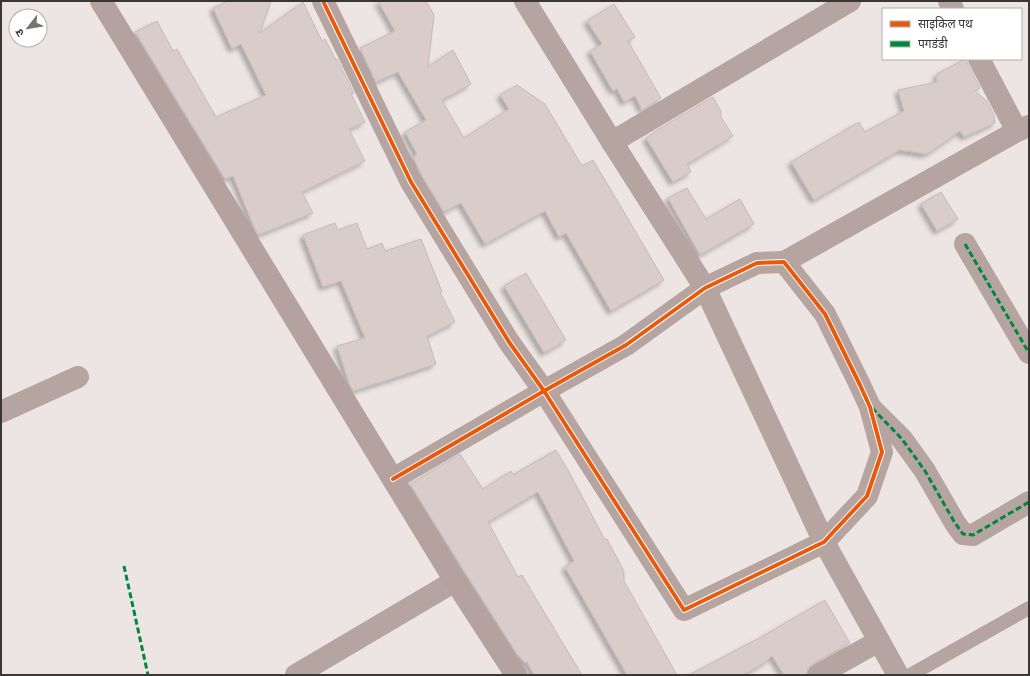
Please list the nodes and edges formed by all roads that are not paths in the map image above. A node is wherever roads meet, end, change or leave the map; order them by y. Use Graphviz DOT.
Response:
graph roads {
  1 [pos="101,1"];
  2 [pos="323,1"];
  3 [pos="525,1"];
  4 [pos="850,1"];
  5 [pos="980,60"];
  6 [pos="1023,128"];
  7 [pos="612,142"];
  8 [pos="966,244"];
  9 [pos="784,262"];
  10 [pos="705,288"];
  11 [pos="1029,353"];
  12 [pos="78,377"];
  13 [pos="544,391"];
  14 [pos="870,407"];
  15 [pos="1,412"];
  16 [pos="393,479"];
  17 [pos="1029,502"];
  18 [pos="824,542"];
  19 [pos="455,581"];
  20 [pos="1029,608"];
  21 [pos="879,641"];
  22 [pos="296,675"];
  23 [pos="516,675"];
  24 [pos="818,675"];
  25 [pos="898,675"];
  26 [pos="910,675"];
  1 -- 16 [label="main road"];
  2 -- 13 [label="street"];
  3 -- 7 [label="street"];
  4 -- 7 [label="street"];
  5 -- 6 [label="street"];
  6 -- 9 [label="street"];
  7 -- 10 [label="street"];
  8 -- 11 [label="street"];
  9 -- 10 [label="street"];
  9 -- 14 [label="street"];
  10 -- 13 [label="street"];
  10 -- 18 [label="street"];
  12 -- 15 [label="street"];
  13 -- 16 [label="street"];
  13 -- 18 [label="street"];
  14 -- 17 [label="street"];
  14 -- 18 [label="street"];
  16 -- 19 [label="main road"];
  18 -- 21 [label="street"];
  19 -- 22 [label="street"];
  19 -- 23 [label="main road"];
  20 -- 26 [label="lane"];
  21 -- 24 [label="street"];
  21 -- 25 [label="street"];
}
